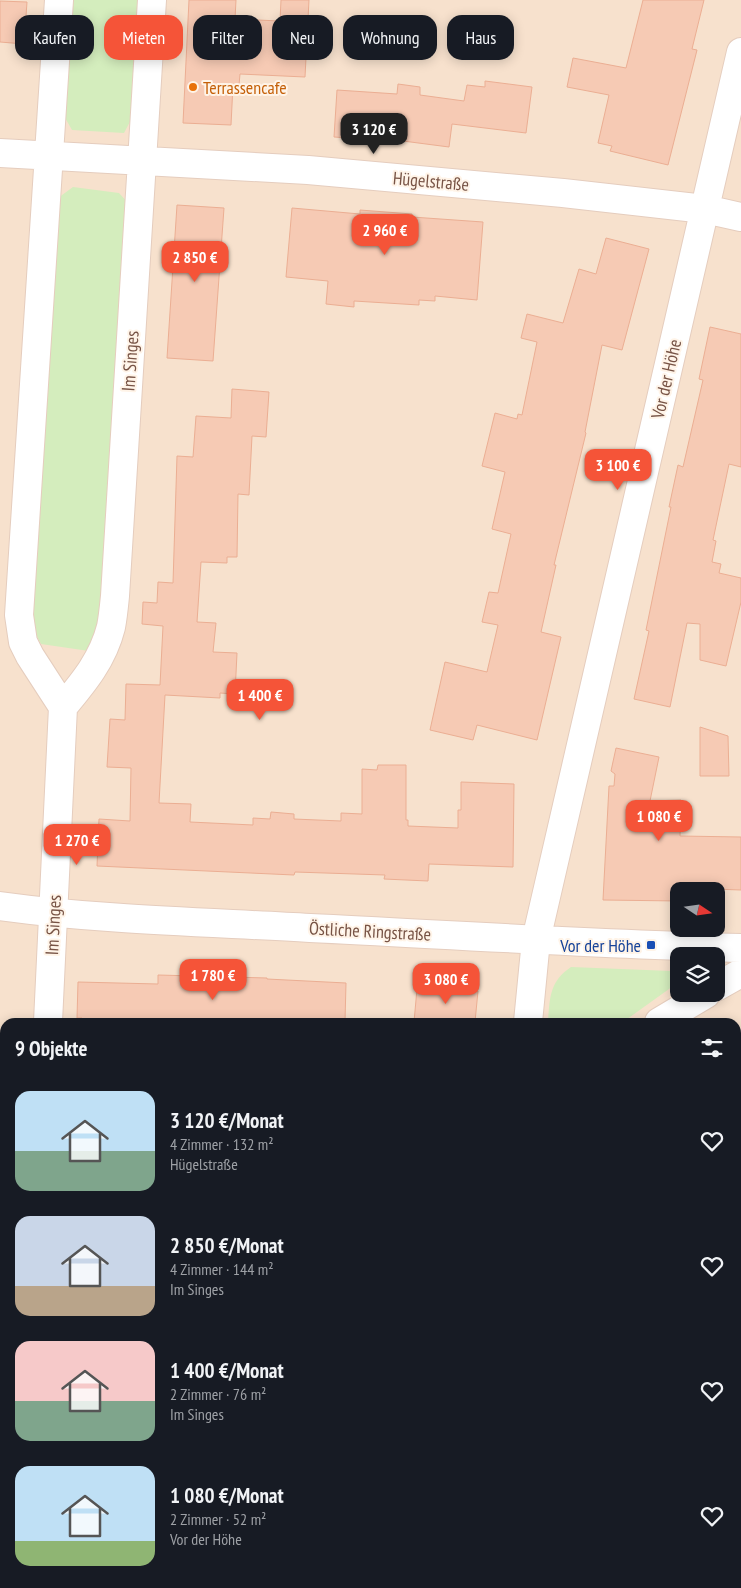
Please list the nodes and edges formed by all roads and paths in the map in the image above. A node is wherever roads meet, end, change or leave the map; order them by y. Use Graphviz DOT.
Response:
graph roads {
  1 [pos="59,0"];
  2 [pos="152,0"];
  3 [pos="741,52"];
  4 [pos="0,153"];
  5 [pos="50,154"];
  6 [pos="142,160"];
  7 [pos="705,209"];
  8 [pos="741,217"];
  9 [pos="63,707"];
  10 [pos="0,906"];
  11 [pos="53,913"];
  12 [pos="536,940"];
  13 [pos="741,948"];
  14 [pos="741,972"];
  15 [pos="725,982"];
  16 [pos="693,1002"];
  17 [pos="48,1018"];
  18 [pos="528,1018"];
  19 [pos="667,1018"];
  1 -- 5 [label="street"];
  2 -- 6 [label="street, Im Singes"];
  3 -- 7 [label="street, Vor der Höhe"];
  4 -- 5 [label="street, Hügelstraße"];
  5 -- 6 [label="street, Hügelstraße"];
  5 -- 9 [label="street"];
  6 -- 7 [label="street, Hügelstraße"];
  6 -- 9 [label="street, Im Singes"];
  7 -- 8 [label="street, Hügelstraße"];
  7 -- 12 [label="street, Vor der Höhe"];
  9 -- 11 [label="street, Im Singes"];
  10 -- 11 [label="street, Östliche Ringstraße"];
  11 -- 12 [label="street, Östliche Ringstraße"];
  11 -- 17 [label="street, Im Singes"];
  12 -- 13 [label="street, Östliche Ringstraße"];
  12 -- 18 [label="street, Vor der Höhe"];
  14 -- 15 [label="street"];
  16 -- 19 [label="street"];
}
